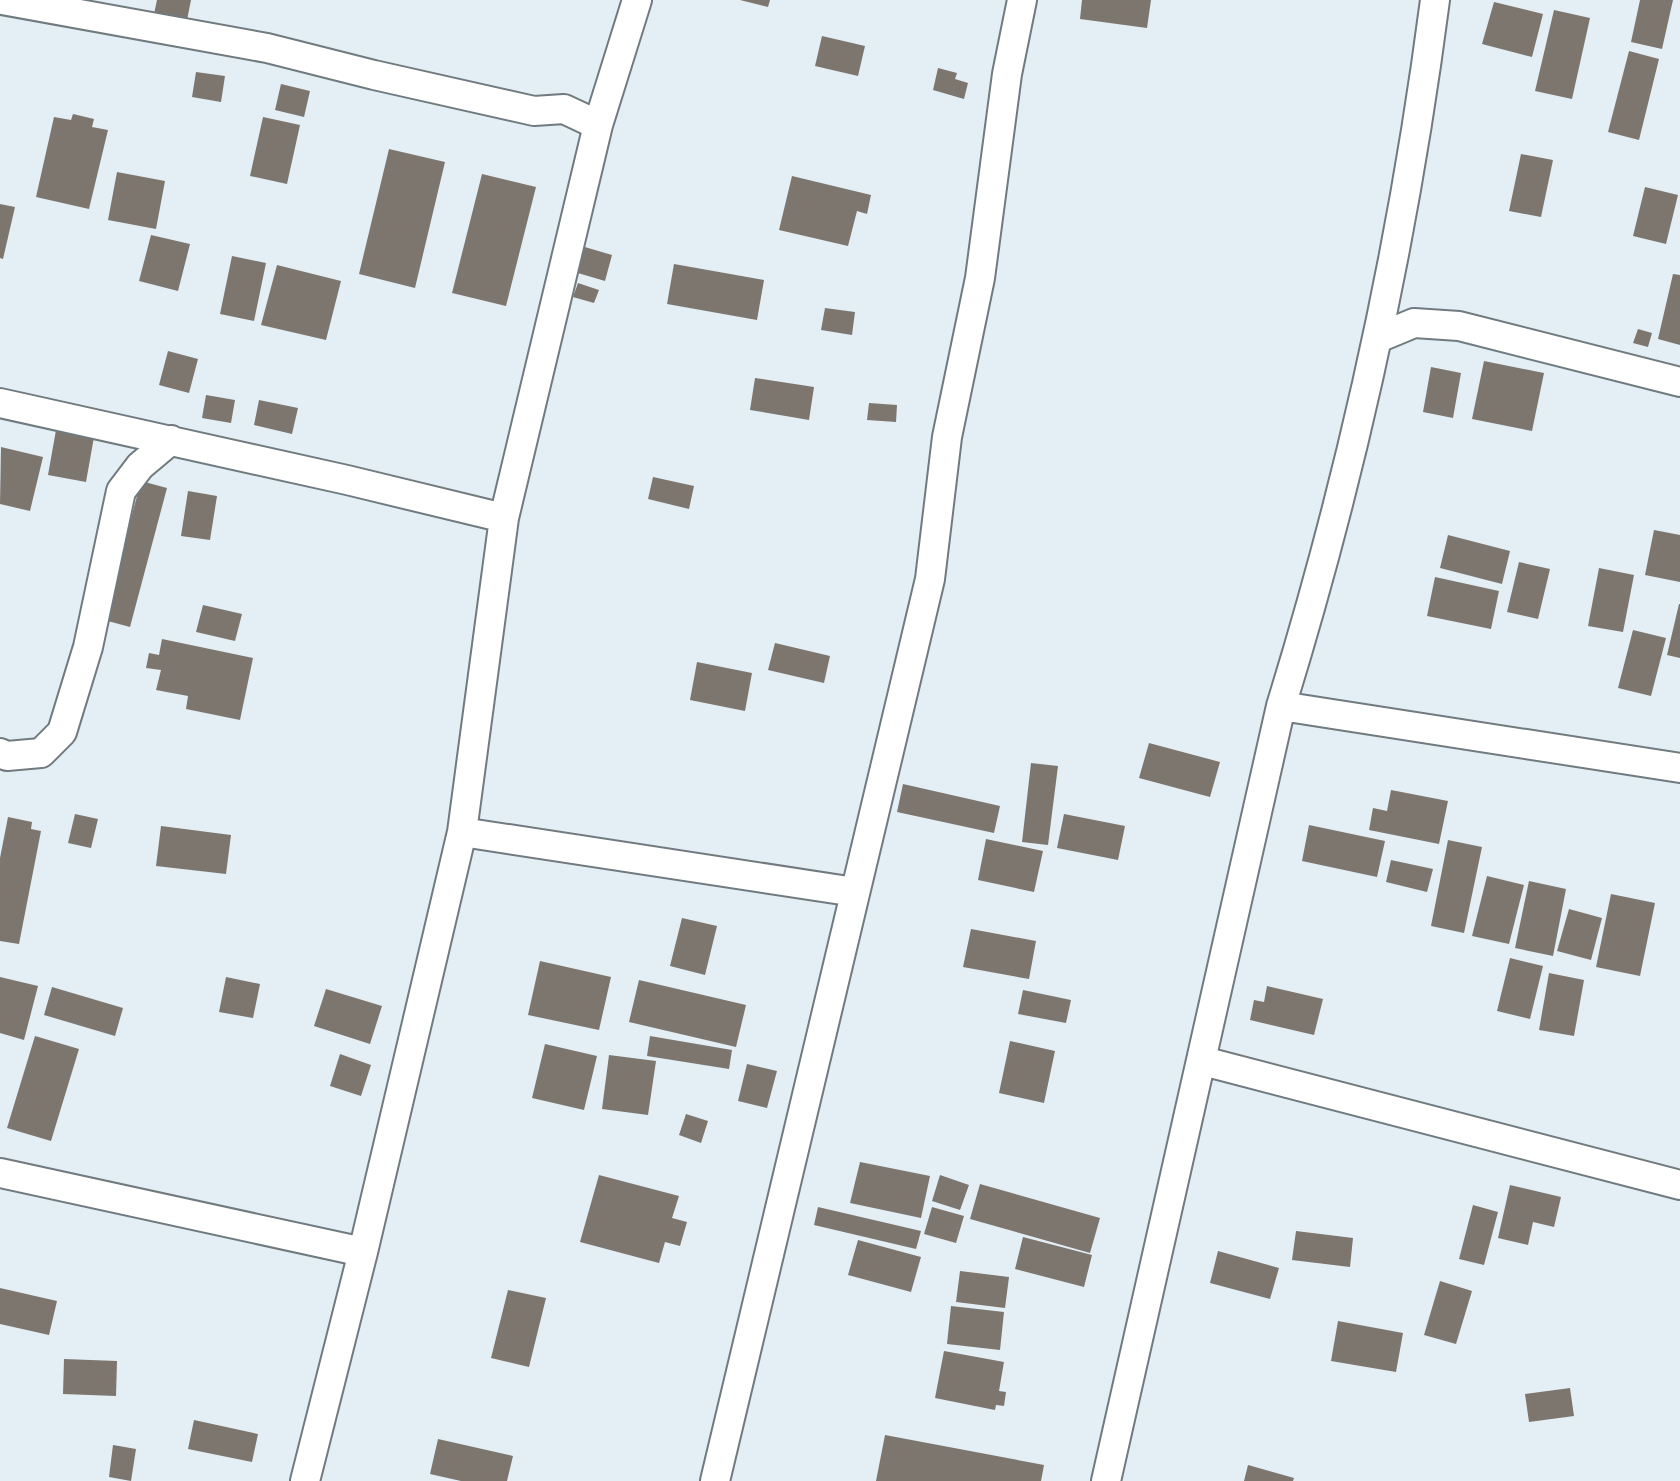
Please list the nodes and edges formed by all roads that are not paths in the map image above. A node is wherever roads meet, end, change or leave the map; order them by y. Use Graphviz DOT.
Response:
graph roads {
  1 [pos="2,0"];
  2 [pos="637,0"];
  3 [pos="1022,0"];
  4 [pos="1435,0"];
  5 [pos="598,125"];
  6 [pos="1388,291"];
  7 [pos="1414,323"];
  8 [pos="1378,338"];
  9 [pos="1680,382"];
  10 [pos="0,403"];
  11 [pos="171,440"];
  12 [pos="504,518"];
  13 [pos="1281,706"];
  14 [pos="0,753"];
  15 [pos="1680,768"];
  16 [pos="462,832"];
  17 [pos="855,892"];
  18 [pos="1203,1061"];
  19 [pos="0,1173"];
  20 [pos="1680,1185"];
  21 [pos="363,1252"];
  22 [pos="305,1481"];
  23 [pos="715,1481"];
  24 [pos="1106,1481"];
  1 -- 5 [label="street"];
  2 -- 5 [label="street"];
  3 -- 17 [label="street"];
  4 -- 6 [label="street"];
  5 -- 12 [label="street"];
  6 -- 7 [label="street"];
  6 -- 8 [label="street"];
  7 -- 8 [label="street"];
  7 -- 9 [label="street"];
  8 -- 13 [label="street"];
  10 -- 11 [label="street"];
  11 -- 12 [label="street"];
  11 -- 14 [label="street"];
  12 -- 16 [label="street"];
  13 -- 15 [label="street"];
  13 -- 18 [label="street"];
  16 -- 17 [label="street"];
  16 -- 21 [label="street"];
  17 -- 23 [label="street"];
  18 -- 20 [label="street"];
  18 -- 24 [label="street"];
  19 -- 21 [label="street"];
  21 -- 22 [label="street"];
}
